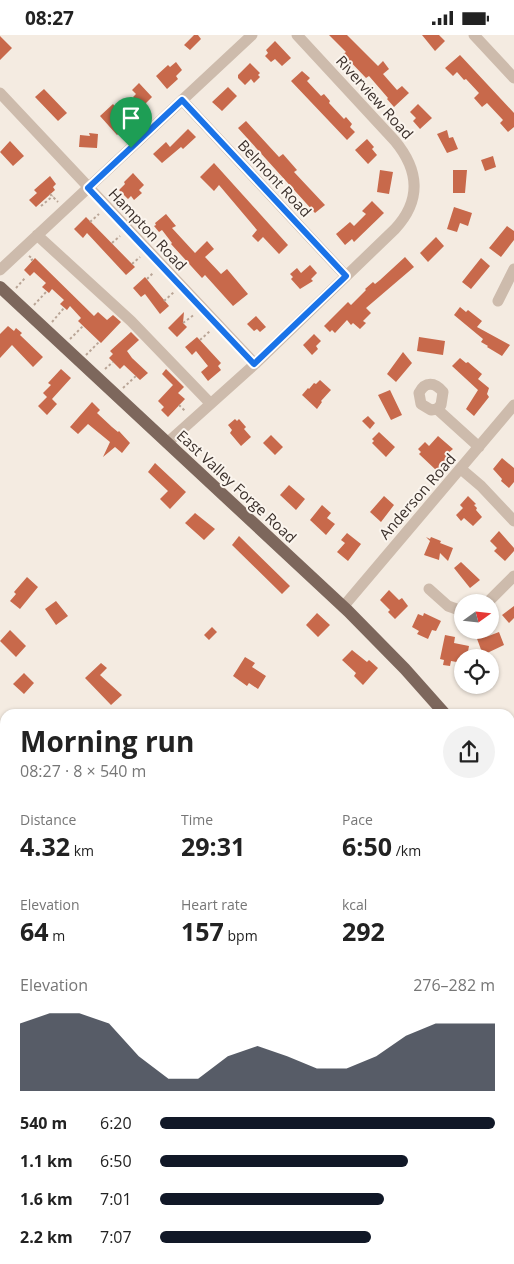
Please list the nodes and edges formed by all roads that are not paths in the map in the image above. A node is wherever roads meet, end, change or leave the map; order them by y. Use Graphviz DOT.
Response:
graph roads {
  1 [pos="252,35"];
  2 [pos="297,35"];
  3 [pos="474,35"];
  4 [pos="514,78"];
  5 [pos="0,93"];
  6 [pos="182,100"];
  7 [pos="88,188"];
  8 [pos="37,235"];
  9 [pos="514,269"];
  10 [pos="0,270"];
  11 [pos="346,276"];
  12 [pos="4,291"];
  13 [pos="498,301"];
  14 [pos="254,364"];
  15 [pos="210,403"];
  16 [pos="514,405"];
  17 [pos="437,409"];
  18 [pos="166,443"];
  19 [pos="478,447"];
  20 [pos="461,469"];
  21 [pos="514,521"];
  22 [pos="514,576"];
  23 [pos="429,589"];
  24 [pos="496,594"];
  25 [pos="343,607"];
  26 [pos="454,608"];
  27 [pos="441,709"];
  1 -- 6 [label="street"];
  2 -- 11 [label="street, Riverview Road"];
  3 -- 4 [label="street"];
  5 -- 7 [label="street, Hampton Road"];
  6 -- 7 [label="street"];
  6 -- 11 [label="street, Belmont Road"];
  7 -- 8 [label="street"];
  7 -- 14 [label="street, Hampton Road"];
  8 -- 10 [label="street"];
  8 -- 15 [label="street"];
  9 -- 13 [label="street"];
  11 -- 14 [label="street, Riverview Road"];
  12 -- 18 [label="main road, East Valley Forge Road"];
  14 -- 15 [label="street, Riverview Road"];
  15 -- 18 [label="street, Riverview Road"];
  16 -- 19 [label="street, Anderson Road"];
  17 -- 19 [label="street"];
  18 -- 25 [label="main road, East Valley Forge Road"];
  19 -- 20 [label="street, Anderson Road"];
  20 -- 21 [label="street"];
  20 -- 25 [label="street, Anderson Road"];
  22 -- 24 [label="street"];
  23 -- 26 [label="street"];
  25 -- 27 [label="main road, East Valley Forge Road"];
}
